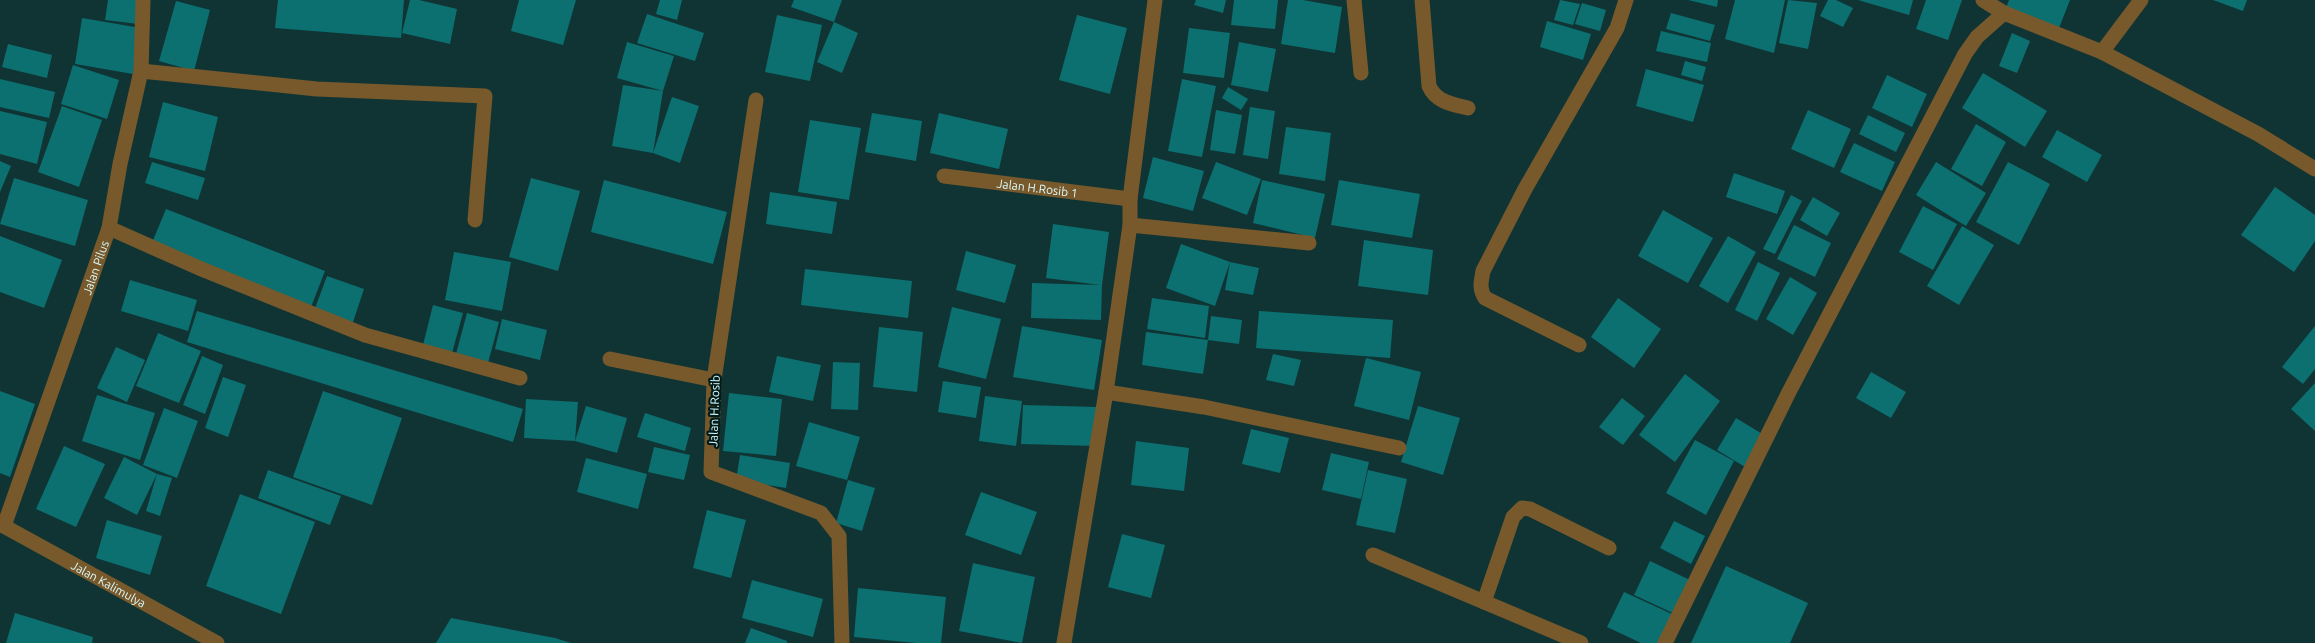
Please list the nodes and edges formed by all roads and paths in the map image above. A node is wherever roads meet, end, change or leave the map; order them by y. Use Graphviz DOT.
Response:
graph roads {
  1 [pos="143,0"];
  2 [pos="1155,0"];
  3 [pos="1354,0"];
  4 [pos="1422,0"];
  5 [pos="1626,0"];
  6 [pos="1983,0"];
  7 [pos="2141,0"];
  8 [pos="2004,14"];
  9 [pos="2102,52"];
  10 [pos="141,71"];
  11 [pos="1361,73"];
  12 [pos="756,100"];
  13 [pos="1468,108"];
  14 [pos="2315,169"];
  15 [pos="944,176"];
  16 [pos="1130,199"];
  17 [pos="475,220"];
  18 [pos="1130,226"];
  19 [pos="109,228"];
  20 [pos="1309,243"];
  21 [pos="1578,345"];
  22 [pos="610,359"];
  23 [pos="520,378"];
  24 [pos="714,380"];
  25 [pos="1106,392"];
  26 [pos="1399,448"];
  27 [pos="2,525"];
  28 [pos="1610,548"];
  29 [pos="1373,554"];
  30 [pos="1484,602"];
  31 [pos="216,643"];
  32 [pos="842,643"];
  33 [pos="1064,643"];
  34 [pos="1580,643"];
  35 [pos="1665,643"];
  1 -- 10 [label="street, Jalan Pilus"];
  2 -- 16 [label="street"];
  3 -- 11 [label="street"];
  4 -- 13 [label="street"];
  5 -- 21 [label="street"];
  6 -- 8 [label="street"];
  7 -- 9 [label="street"];
  8 -- 9 [label="street"];
  8 -- 35 [label="street"];
  9 -- 14 [label="street"];
  10 -- 17 [label="street"];
  10 -- 19 [label="street, Jalan Pilus"];
  12 -- 24 [label="street, Jalan H.Rosib"];
  15 -- 16 [label="street, Jalan H.Rosib 1"];
  16 -- 18 [label="street"];
  18 -- 20 [label="street"];
  18 -- 25 [label="street"];
  19 -- 23 [label="street"];
  19 -- 27 [label="street, Jalan Pilus"];
  22 -- 24 [label="street"];
  24 -- 32 [label="street, Jalan H.Rosib"];
  25 -- 26 [label="street"];
  25 -- 33 [label="street"];
  27 -- 31 [label="street, Jalan Kalimulya"];
  28 -- 30 [label="street"];
  29 -- 30 [label="street"];
  30 -- 34 [label="street"];
}
